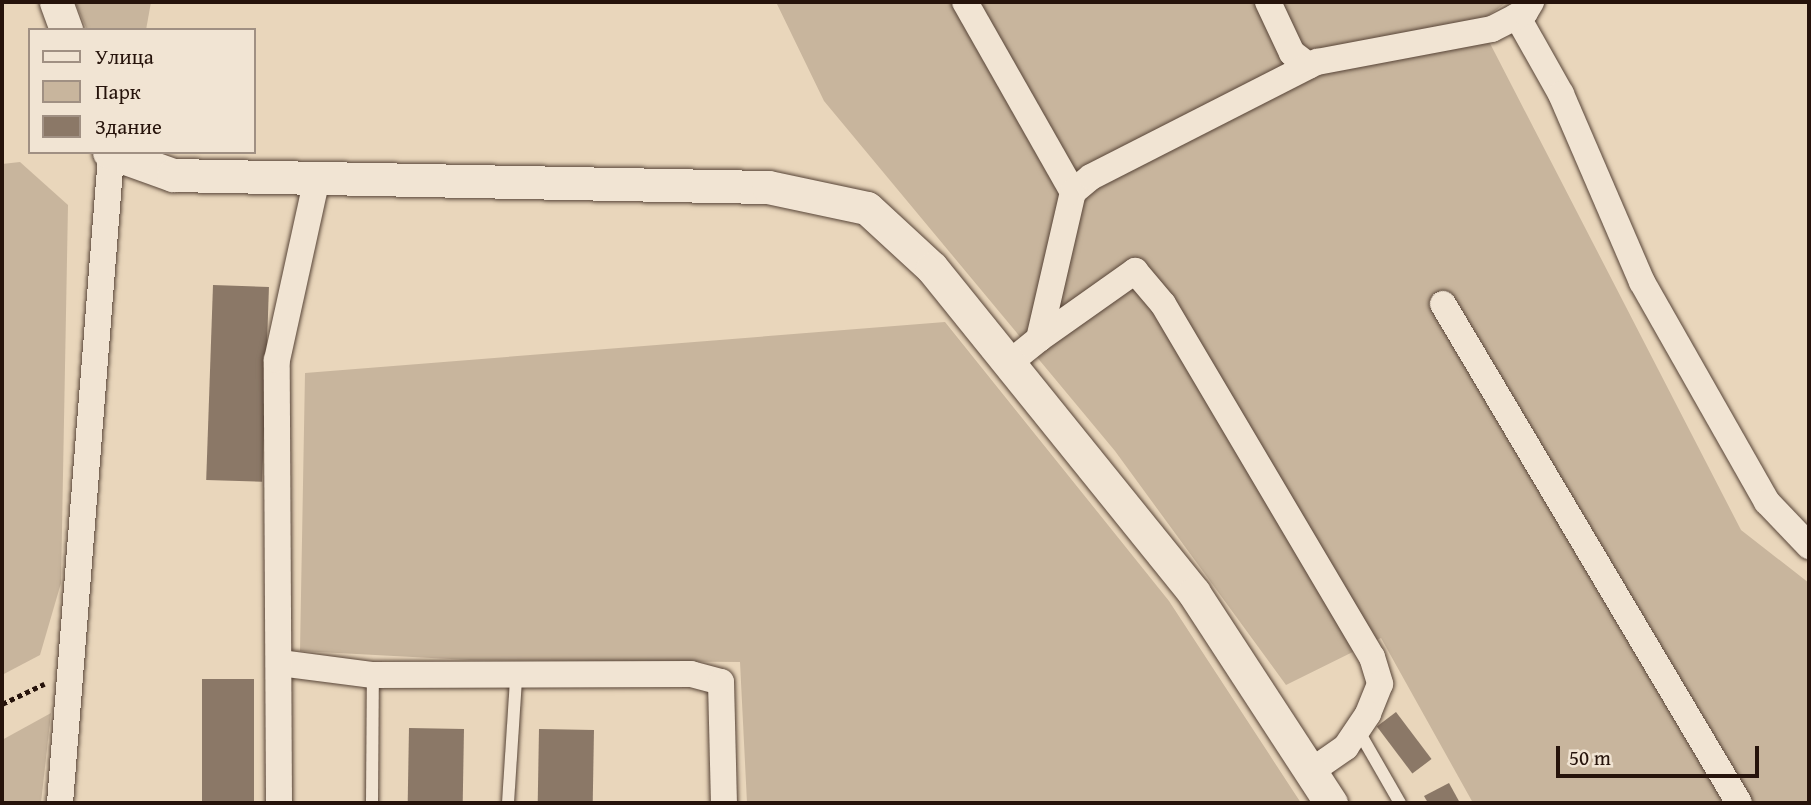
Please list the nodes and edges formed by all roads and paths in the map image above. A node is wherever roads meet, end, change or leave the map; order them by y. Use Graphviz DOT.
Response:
graph roads {
  1 [pos="56,2"];
  2 [pos="965,2"];
  3 [pos="1268,2"];
  4 [pos="1524,9"];
  5 [pos="65,28"];
  6 [pos="1308,66"];
  7 [pos="110,155"];
  8 [pos="317,178"];
  9 [pos="1073,192"];
  10 [pos="1443,304"];
  11 [pos="1039,339"];
  12 [pos="1008,364"];
  13 [pos="1809,546"];
  14 [pos="280,663"];
  15 [pos="70,672"];
  16 [pos="373,675"];
  17 [pos="516,678"];
  18 [pos="2,704"];
  19 [pos="1358,729"];
  20 [pos="1311,772"];
  21 [pos="60,803"];
  22 [pos="279,803"];
  23 [pos="372,803"];
  24 [pos="508,803"];
  25 [pos="724,803"];
  26 [pos="1331,803"];
  27 [pos="1400,803"];
  28 [pos="1739,803"];
  1 -- 5 [label="street"];
  2 -- 9 [label="street"];
  3 -- 6 [label="street"];
  4 -- 6 [label="street"];
  4 -- 13 [label="street"];
  6 -- 9 [label="street"];
  7 -- 8 [label="street"];
  7 -- 15 [label="street"];
  8 -- 12 [label="street"];
  8 -- 14 [label="street"];
  9 -- 11 [label="street"];
  10 -- 28 [label="street"];
  11 -- 12 [label="street"];
  11 -- 19 [label="street"];
  12 -- 20 [label="street"];
  14 -- 16 [label="street"];
  14 -- 22 [label="street"];
  15 -- 18 [label="path"];
  15 -- 21 [label="street"];
  16 -- 17 [label="street"];
  16 -- 23 [label="lane"];
  17 -- 24 [label="lane"];
  17 -- 25 [label="street"];
  19 -- 20 [label="street"];
  19 -- 27 [label="lane"];
  20 -- 26 [label="street"];
}
